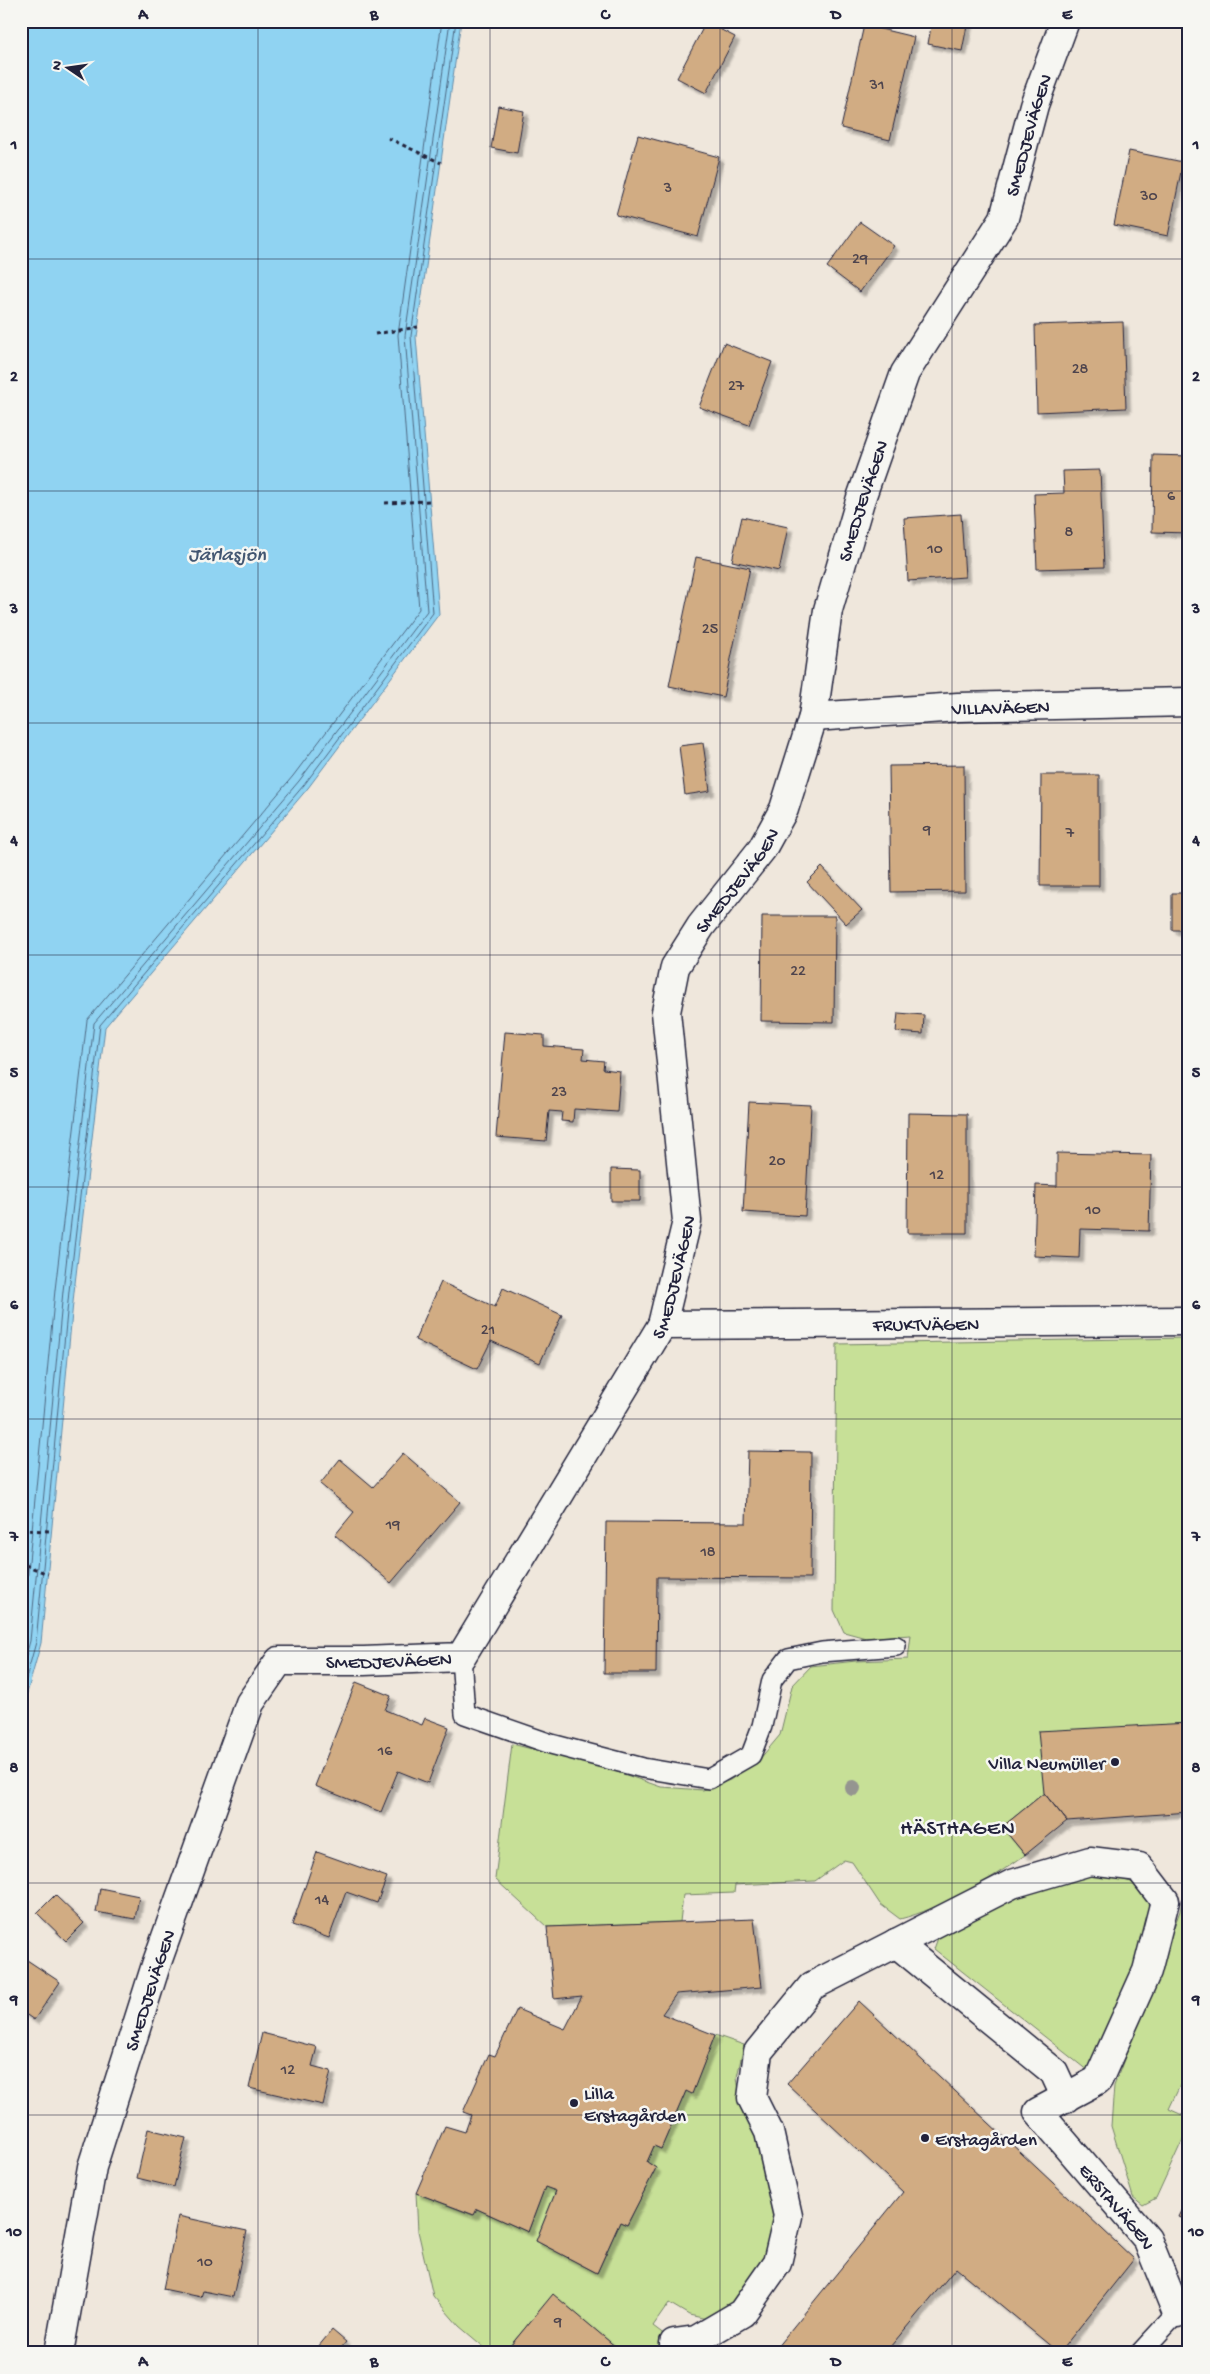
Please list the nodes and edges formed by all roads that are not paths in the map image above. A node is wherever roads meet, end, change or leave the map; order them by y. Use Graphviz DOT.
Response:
graph roads {
  1 [pos="1065,21"];
  2 [pos="1189,702"];
  3 [pos="813,717"];
  4 [pos="1189,1321"];
  5 [pos="662,1325"];
  6 [pos="896,1646"];
  7 [pos="461,1657"];
  8 [pos="896,1943"];
  9 [pos="1066,2098"];
  10 [pos="1185,2312"];
  11 [pos="674,2342"];
  12 [pos="59,2353"];
  13 [pos="1140,2353"];
  1 -- 3 [label="street, SMEDJEVÄGEN"];
  2 -- 3 [label="street, VILLAVÄGEN"];
  3 -- 5 [label="street, SMEDJEVÄGEN"];
  4 -- 5 [label="street, FRUKTVÄGEN"];
  5 -- 7 [label="street, SMEDJEVÄGEN"];
  6 -- 7 [label="lane"];
  7 -- 12 [label="street, SMEDJEVÄGEN"];
  8 -- 9 [label="street"];
  8 -- 9 [label="street"];
  8 -- 11 [label="street"];
  9 -- 10 [label="street, ERSTAVÄGEN"];
  10 -- 13 [label="lane"];
}
